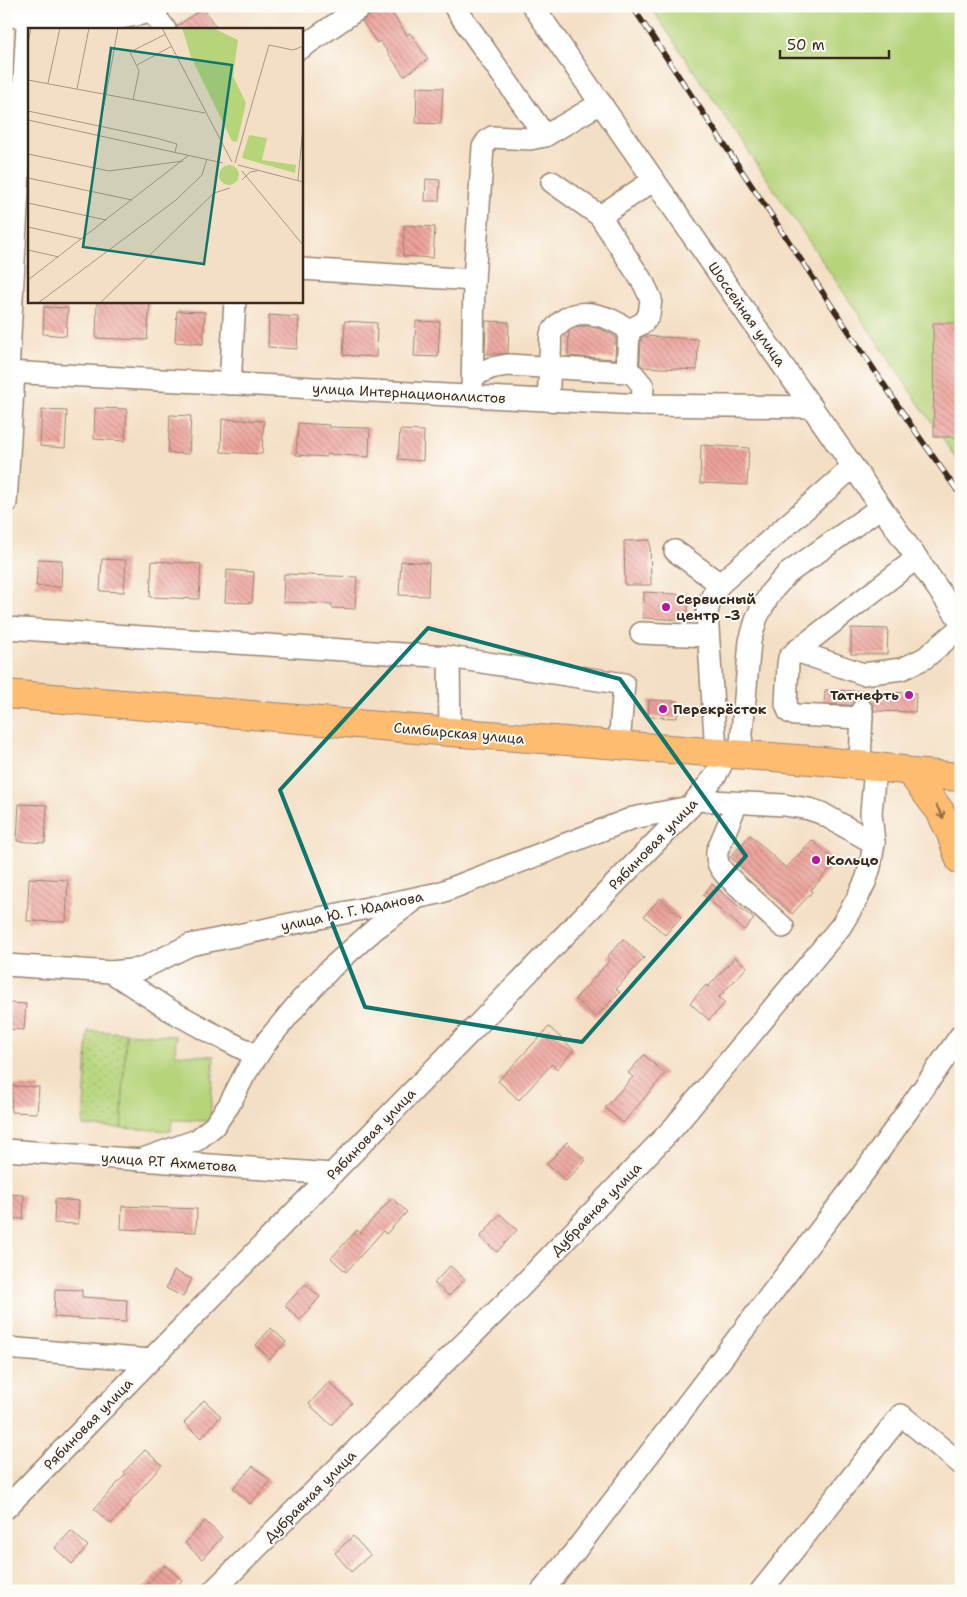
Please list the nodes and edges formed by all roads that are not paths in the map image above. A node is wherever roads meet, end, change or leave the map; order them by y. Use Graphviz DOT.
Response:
graph roads {
  1 [pos="362,6"];
  2 [pos="454,6"];
  3 [pos="533,6"];
  4 [pos="156,9"];
  5 [pos="28,12"];
  6 [pos="6,16"];
  7 [pos="165,28"];
  8 [pos="302,47"];
  9 [pos="601,104"];
  10 [pos="545,136"];
  11 [pos="654,180"];
  12 [pos="552,182"];
  13 [pos="600,216"];
  14 [pos="16,253"];
  15 [pos="302,269"];
  16 [pos="474,280"];
  17 [pos="235,302"];
  18 [pos="629,330"];
  19 [pos="550,368"];
  20 [pos="627,372"];
  21 [pos="10,373"];
  22 [pos="230,384"];
  23 [pos="473,386"];
  24 [pos="548,400"];
  25 [pos="642,405"];
  26 [pos="812,407"];
  27 [pos="853,467"];
  28 [pos="6,503"];
  29 [pos="881,507"];
  30 [pos="675,551"];
  31 [pos="916,558"];
  32 [pos="720,584"];
  33 [pos="961,622"];
  34 [pos="961,627"];
  35 [pos="6,628"];
  36 [pos="641,633"];
  37 [pos="708,636"];
  38 [pos="796,651"];
  39 [pos="449,657"];
  40 [pos="6,694"];
  41 [pos="862,698"];
  42 [pos="450,732"];
  43 [pos="619,745"];
  44 [pos="728,754"];
  45 [pos="867,766"];
  46 [pos="911,774"];
  47 [pos="961,777"];
  48 [pos="737,803"];
  49 [pos="693,804"];
  50 [pos="874,843"];
  51 [pos="960,864"];
  52 [pos="418,897"];
  53 [pos="782,927"];
  54 [pos="6,965"];
  55 [pos="111,972"];
  56 [pos="961,1035"];
  57 [pos="258,1056"];
  58 [pos="6,1150"];
  59 [pos="140,1160"];
  60 [pos="332,1174"];
  61 [pos="6,1348"];
  62 [pos="150,1360"];
  63 [pos="961,1464"];
  64 [pos="6,1508"];
  65 [pos="213,1591"];
  66 [pos="542,1591"];
  67 [pos="761,1591"];
  1 -- 8 [label="street"];
  2 -- 10 [label="street"];
  3 -- 9 [label="street, Шоссейная улица"];
  4 -- 5 [label="street"];
  4 -- 7 [label="street"];
  5 -- 6 [label="street"];
  5 -- 14 [label="street"];
  9 -- 10 [label="street"];
  9 -- 11 [label="street, Шоссейная улица"];
  10 -- 16 [label="street"];
  11 -- 13 [label="street"];
  11 -- 26 [label="street, Шоссейная улица"];
  12 -- 13 [label="street"];
  13 -- 18 [label="street"];
  14 -- 21 [label="street"];
  15 -- 16 [label="street"];
  16 -- 23 [label="street"];
  17 -- 22 [label="street"];
  18 -- 19 [label="street"];
  18 -- 20 [label="street"];
  19 -- 20 [label="street"];
  19 -- 23 [label="street"];
  19 -- 24 [label="street"];
  20 -- 25 [label="street"];
  21 -- 22 [label="street, улица Интернационалистов"];
  21 -- 28 [label="street"];
  22 -- 23 [label="street, улица Интернационалистов"];
  23 -- 24 [label="street, улица Интернационалистов"];
  24 -- 25 [label="street, улица Интернационалистов"];
  25 -- 26 [label="street, улица Интернационалистов"];
  26 -- 27 [label="street, Шоссейная улица"];
  27 -- 29 [label="street, Шоссейная улица"];
  27 -- 32 [label="street"];
  29 -- 31 [label="street, Шоссейная улица"];
  29 -- 44 [label="street"];
  30 -- 32 [label="street"];
  31 -- 33 [label="street, Шоссейная улица"];
  31 -- 38 [label="street"];
  32 -- 37 [label="street"];
  34 -- 41 [label="street"];
  35 -- 39 [label="street"];
  36 -- 37 [label="street"];
  37 -- 44 [label="street"];
  38 -- 41 [label="street"];
  38 -- 41 [label="street"];
  39 -- 42 [label="street"];
  39 -- 43 [label="street"];
  40 -- 42 [label="main road, Симбирская улица"];
  41 -- 45 [label="street, Дубравная улица"];
  42 -- 43 [label="main road, Симбирская улица"];
  43 -- 44 [label="main road, Симбирская улица"];
  44 -- 45 [label="main road, Симбирская улица"];
  44 -- 49 [label="street, Рябиновая улица"];
  45 -- 46 [label="main road, Симбирская улица"];
  45 -- 50 [label="street, Дубравная улица"];
  46 -- 47 [label="main road, Симбирская улица"];
  46 -- 51 [label="main road, one-way"];
  48 -- 49 [label="street, улица Ю. Г. Юданова"];
  48 -- 50 [label="street, улица Ю. Г. Юданова"];
  48 -- 53 [label="street"];
  49 -- 52 [label="street, улица Ю. Г. Юданова"];
  49 -- 60 [label="street, Рябиновая улица"];
  50 -- 65 [label="street, Дубравная улица"];
  52 -- 55 [label="street, улица Ю. Г. Юданова"];
  52 -- 57 [label="street"];
  54 -- 55 [label="street, улица Ю. Г. Юданова"];
  55 -- 57 [label="street"];
  56 -- 66 [label="street"];
  57 -- 59 [label="street"];
  58 -- 59 [label="street, улица Р.Т Ахметова"];
  59 -- 60 [label="street, улица Р.Т Ахметова"];
  60 -- 62 [label="street, Рябиновая улица"];
  61 -- 62 [label="street"];
  62 -- 64 [label="street, Рябиновая улица"];
  63 -- 67 [label="street"];
}
